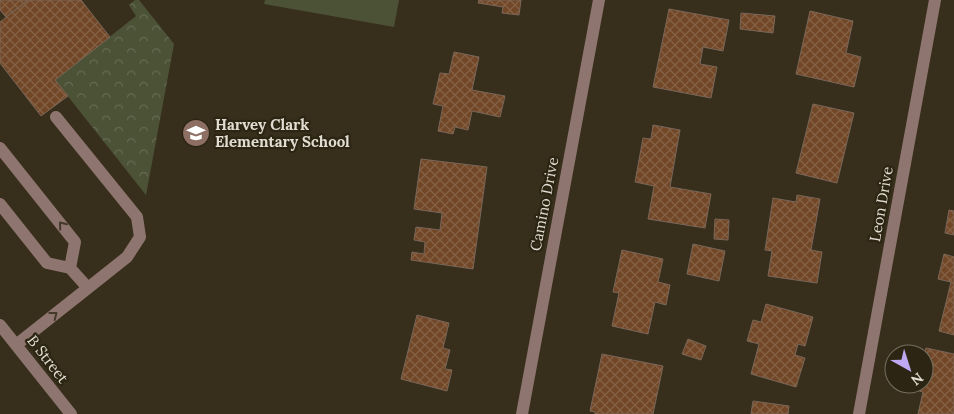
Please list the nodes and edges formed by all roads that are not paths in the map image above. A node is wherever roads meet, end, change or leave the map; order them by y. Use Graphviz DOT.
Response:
graph roads {
  1 [pos="599,0"];
  2 [pos="935,0"];
  3 [pos="56,117"];
  4 [pos="0,148"];
  5 [pos="0,204"];
  6 [pos="70,268"];
  7 [pos="88,288"];
  8 [pos="0,325"];
  9 [pos="16,345"];
  10 [pos="71,414"];
  11 [pos="522,414"];
  12 [pos="859,414"];
  1 -- 11 [label="street, Camino Drive"];
  2 -- 12 [label="street, Leon Drive"];
  3 -- 7 [label="street"];
  6 -- 4 [label="street, one-way"];
  5 -- 6 [label="street"];
  6 -- 7 [label="street"];
  9 -- 7 [label="street, one-way"];
  8 -- 9 [label="street, B Street"];
  9 -- 10 [label="street, B Street"];
}
